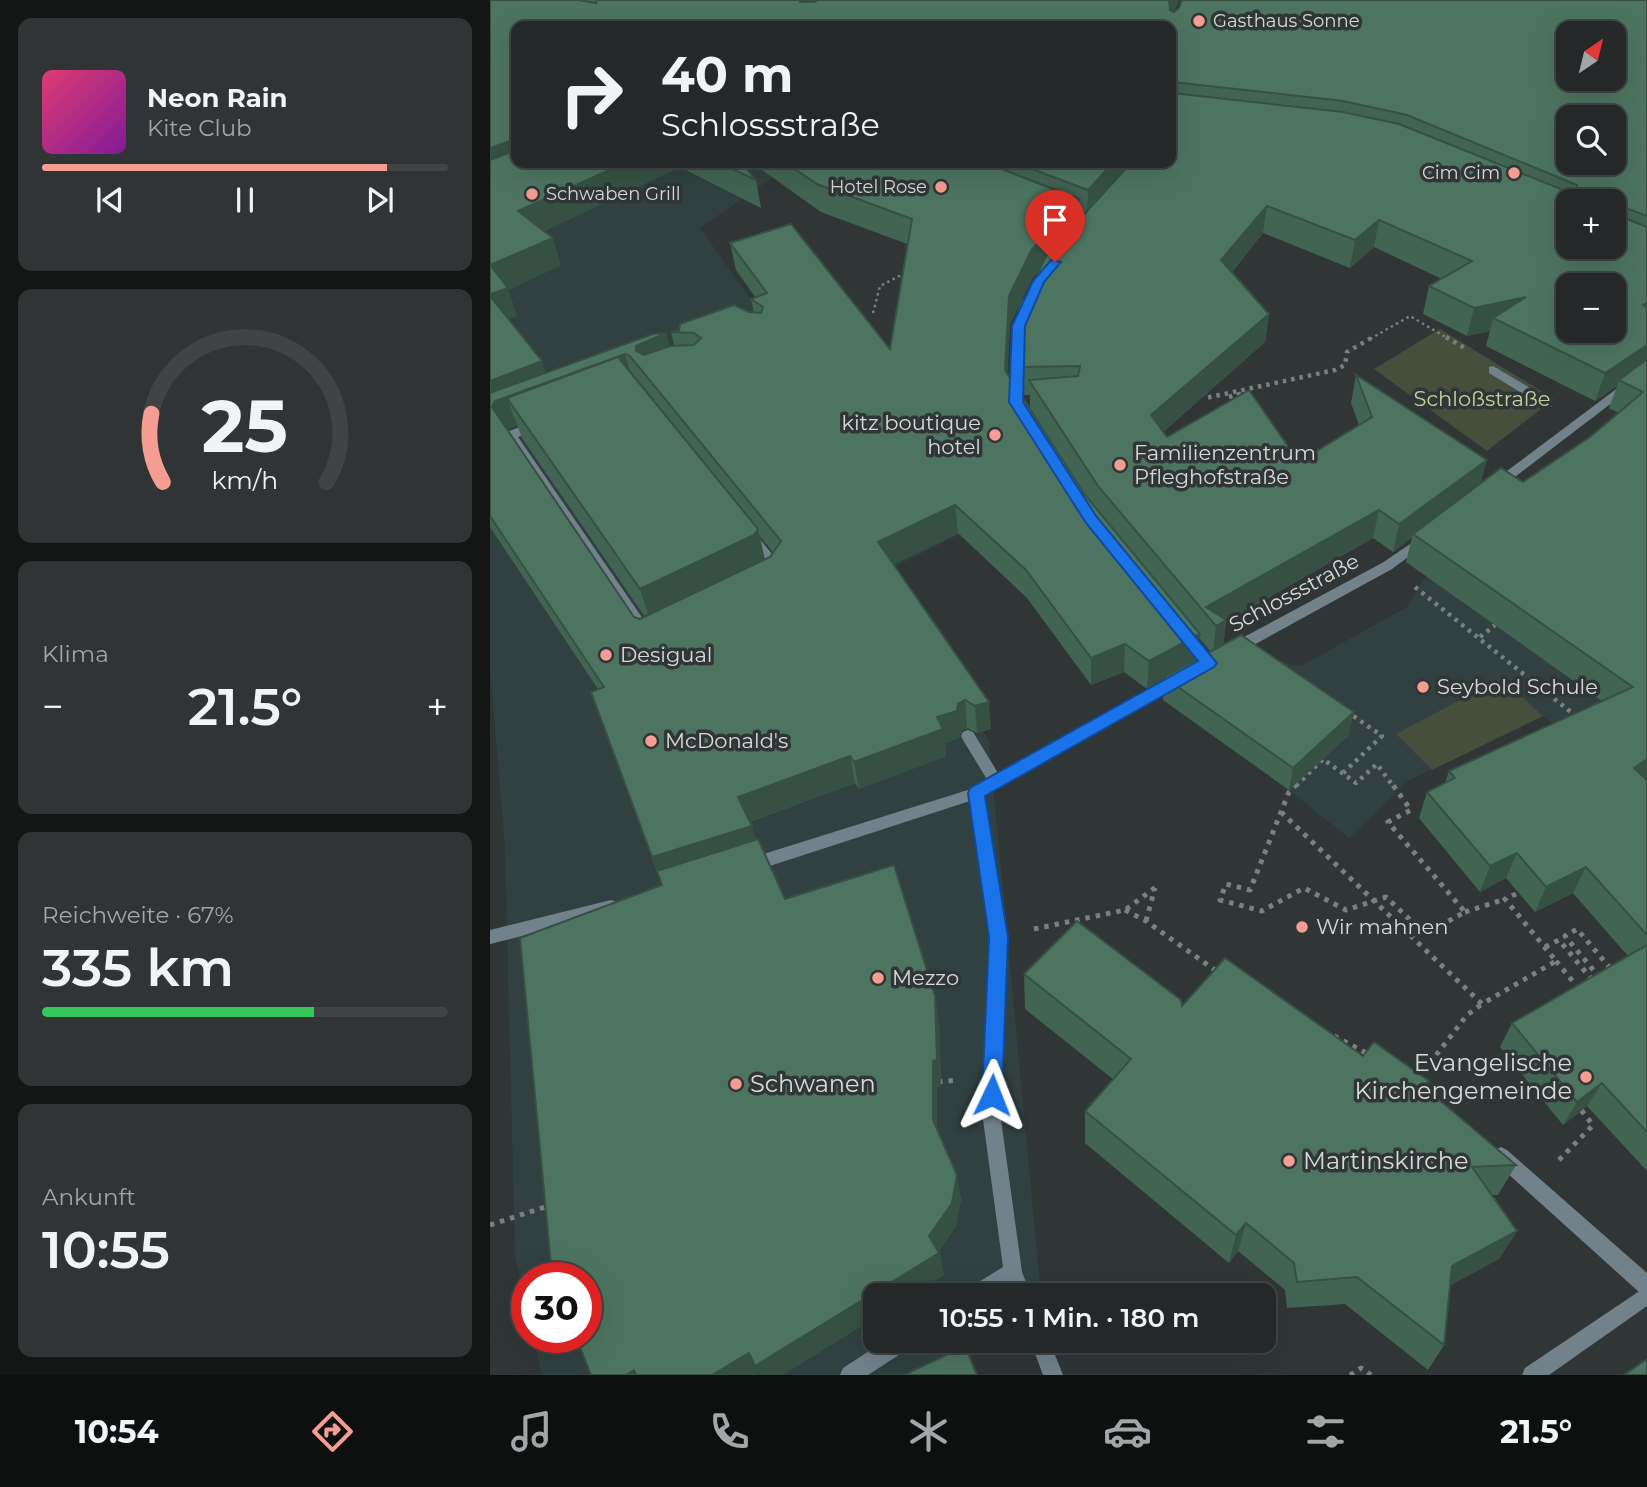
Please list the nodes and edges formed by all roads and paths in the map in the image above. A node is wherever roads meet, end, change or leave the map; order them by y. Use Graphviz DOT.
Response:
graph roads {
  1 [pos="918,267"];
  2 [pos="1039,281"];
  3 [pos="873,313"];
  4 [pos="1436,331"];
  5 [pos="1493,370"];
  6 [pos="1647,370"];
  7 [pos="1237,391"];
  8 [pos="1201,392"];
  9 [pos="1229,397"];
  10 [pos="1548,404"];
  11 [pos="1022,406"];
  12 [pos="1488,491"];
  13 [pos="1435,531"];
  14 [pos="1387,566"];
  15 [pos="778,569"];
  16 [pos="1495,625"];
  17 [pos="1480,637"];
  18 [pos="1219,657"];
  19 [pos="1197,669"];
  20 [pos="1338,705"];
  21 [pos="1583,722"];
  22 [pos="968,736"];
  23 [pos="1323,759"];
  24 [pos="1344,774"];
  25 [pos="996,782"];
  26 [pos="976,793"];
  27 [pos="1281,812"];
  28 [pos="737,869"];
  29 [pos="1518,893"];
  30 [pos="1505,900"];
  31 [pos="1371,901"];
  32 [pos="623,904"];
  33 [pos="1125,910"];
  34 [pos="1465,912"];
  35 [pos="1146,921"];
  36 [pos="490,937"];
  37 [pos="999,937"];
  38 [pos="1545,947"];
  39 [pos="1556,961"];
  40 [pos="1616,975"];
  41 [pos="1229,980"];
  42 [pos="1583,993"];
  43 [pos="1482,1004"];
  44 [pos="1323,1030"];
  45 [pos="1382,1062"];
  46 [pos="1405,1074"];
  47 [pos="1581,1110"];
  48 [pos="1485,1142"];
  49 [pos="1534,1186"];
  50 [pos="559,1202"];
  51 [pos="490,1225"];
  52 [pos="1013,1272"];
  53 [pos="995,1283"];
  54 [pos="1017,1283"];
  55 [pos="1647,1286"];
  56 [pos="1647,1295"];
  57 [pos="884,1353"];
  58 [pos="1044,1353"];
  59 [pos="849,1375"];
  60 [pos="1053,1375"];
  61 [pos="1350,1375"];
  62 [pos="1371,1375"];
  63 [pos="1532,1375"];
  1 -- 3 [label="path"];
  2 -- 11 [label="street"];
  4 -- 7 [label="path"];
  5 -- 10 [label="street"];
  6 -- 12 [label="street"];
  7 -- 8 [label="path"];
  7 -- 9 [label="path"];
  13 -- 14 [label="street, Schlossstraße"];
  14 -- 17 [label="path"];
  14 -- 18 [label="street, Schlossstraße"];
  15 -- 15 [label="street"];
  16 -- 17 [label="path"];
  17 -- 21 [label="path"];
  19 -- 25 [label="street"];
  20 -- 24 [label="path"];
  22 -- 25 [label="street"];
  23 -- 24 [label="path"];
  24 -- 27 [label="path"];
  24 -- 34 [label="path"];
  25 -- 26 [label="street"];
  26 -- 28 [label="street"];
  26 -- 37 [label="street"];
  27 -- 31 [label="path"];
  27 -- 31 [label="path"];
  29 -- 30 [label="path"];
  30 -- 34 [label="path"];
  30 -- 38 [label="path"];
  31 -- 34 [label="path"];
  31 -- 43 [label="path"];
  32 -- 36 [label="street"];
  33 -- 35 [label="path"];
  33 -- 35 [label="path"];
  33 -- 37 [label="path"];
  35 -- 41 [label="path"];
  37 -- 52 [label="street"];
  38 -- 39 [label="path"];
  38 -- 40 [label="path"];
  39 -- 42 [label="path"];
  39 -- 43 [label="path"];
  43 -- 46 [label="path"];
  44 -- 45 [label="path"];
  47 -- 49 [label="path"];
  48 -- 49 [label="street"];
  49 -- 55 [label="street"];
  50 -- 51 [label="path"];
  52 -- 53 [label="street"];
  52 -- 54 [label="street"];
  56 -- 63 [label="street"];
  57 -- 59 [label="street"];
  58 -- 60 [label="street"];
  61 -- 62 [label="path"];
}
